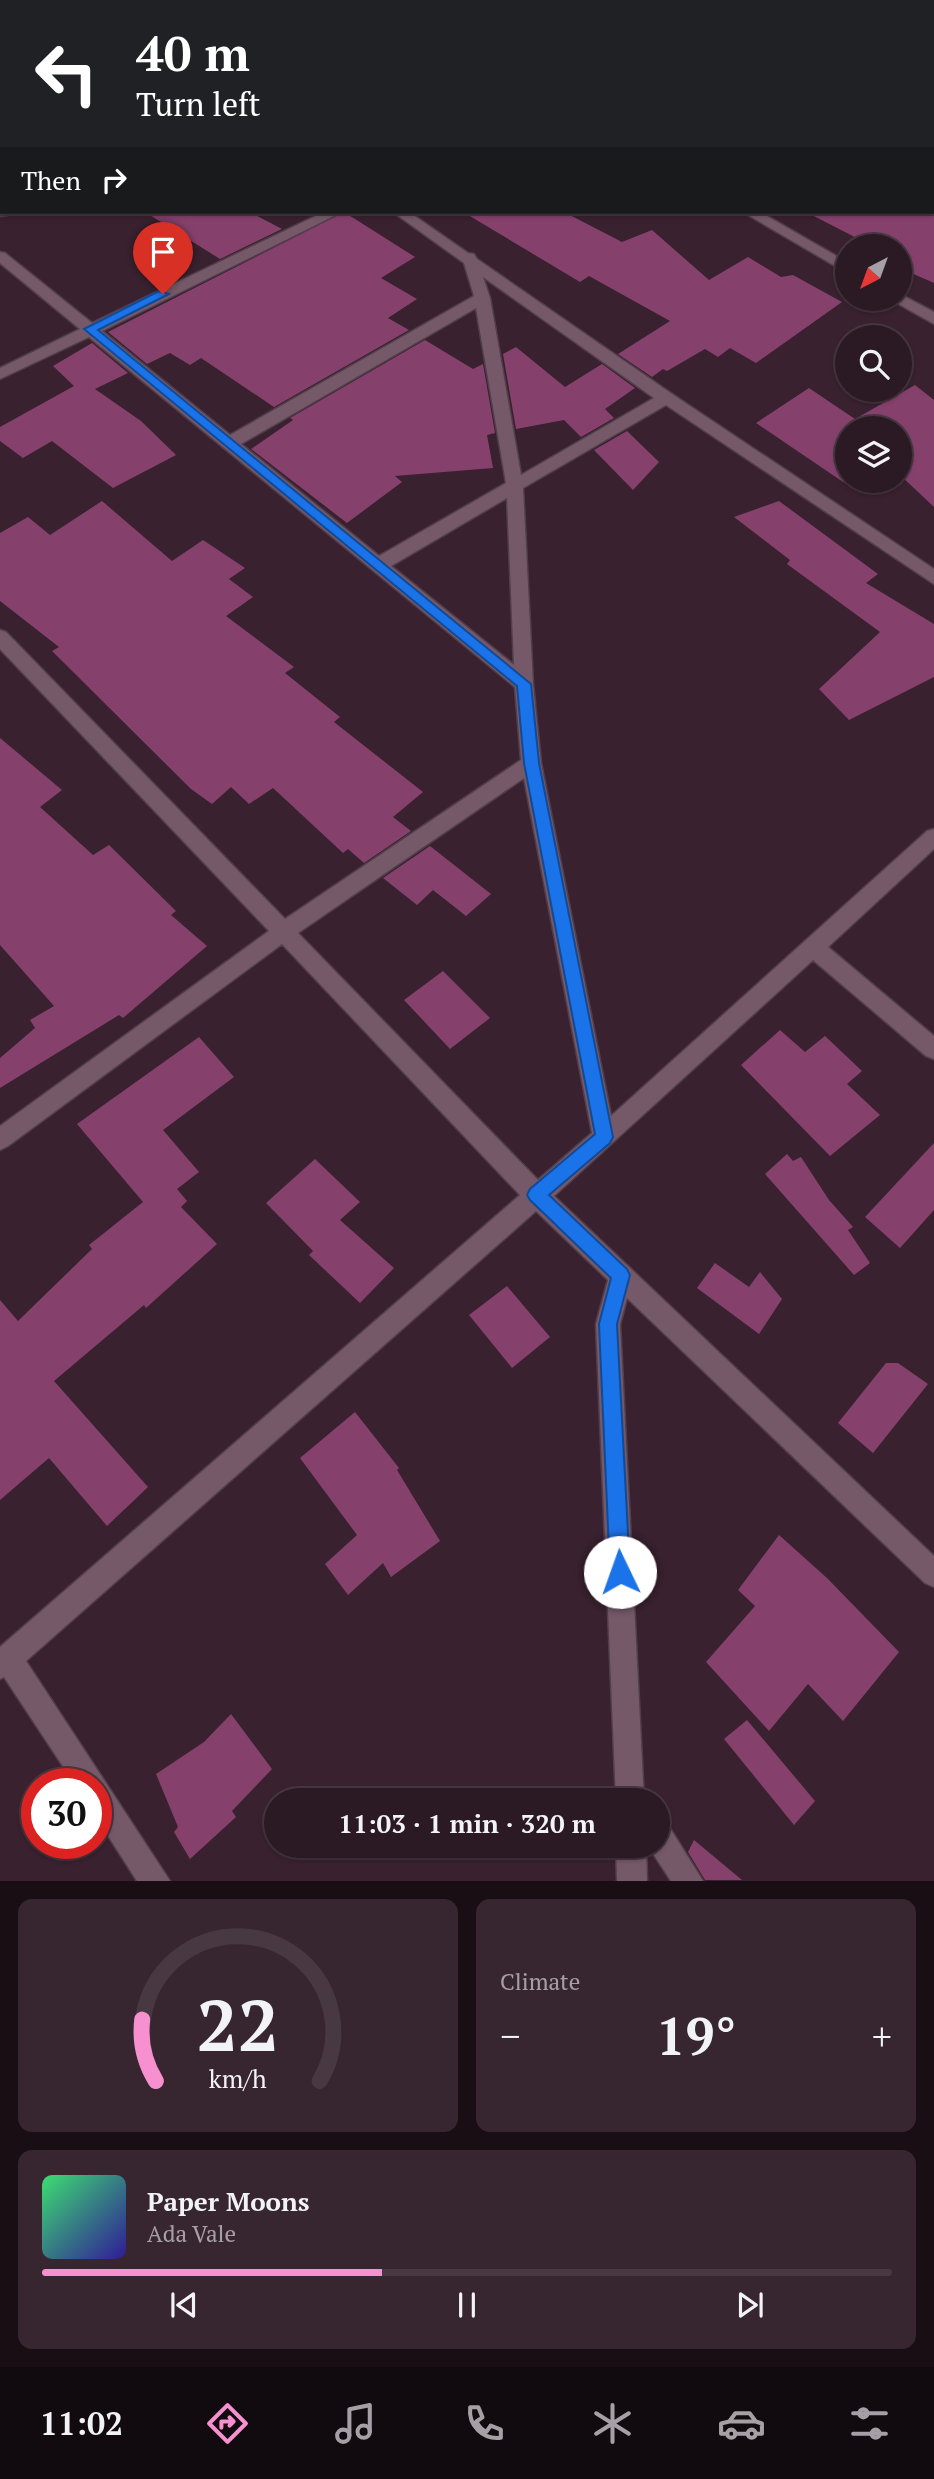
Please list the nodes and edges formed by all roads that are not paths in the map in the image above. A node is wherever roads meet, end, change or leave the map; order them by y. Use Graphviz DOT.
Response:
graph roads {
  1 [pos="331,214"];
  2 [pos="761,214"];
  3 [pos="422,219"];
  4 [pos="0,256"];
  5 [pos="469,257"];
  6 [pos="835,260"];
  7 [pos="481,298"];
  8 [pos="912,306"];
  9 [pos="934,319"];
  10 [pos="89,329"];
  11 [pos="0,373"];
  12 [pos="666,398"];
  13 [pos="230,443"];
  14 [pos="515,488"];
  15 [pos="378,565"];
  16 [pos="934,578"];
  17 [pos="0,637"];
  18 [pos="524,684"];
  19 [pos="531,763"];
  20 [pos="934,837"];
  21 [pos="284,931"];
  22 [pos="813,947"];
  23 [pos="934,1049"];
  24 [pos="604,1137"];
  25 [pos="0,1139"];
  26 [pos="536,1195"];
  27 [pos="621,1275"];
  28 [pos="934,1574"];
  29 [pos="4,1662"];
  30 [pos="80,1768"];
  31 [pos="631,1788"];
  32 [pos="112,1815"];
  33 [pos="670,1853"];
  34 [pos="631,1858"];
  35 [pos="155,1881"];
  36 [pos="632,1881"];
  37 [pos="688,1881"];
  1 -- 10 [label="street"];
  2 -- 6 [label="street"];
  3 -- 5 [label="street"];
  4 -- 10 [label="street"];
  5 -- 7 [label="street"];
  5 -- 12 [label="street"];
  7 -- 13 [label="street"];
  7 -- 14 [label="street"];
  8 -- 9 [label="street"];
  10 -- 11 [label="street"];
  10 -- 13 [label="street"];
  12 -- 14 [label="street"];
  12 -- 16 [label="street"];
  13 -- 15 [label="street"];
  14 -- 15 [label="street"];
  14 -- 18 [label="street"];
  15 -- 18 [label="street"];
  17 -- 21 [label="street"];
  18 -- 19 [label="street"];
  19 -- 21 [label="street"];
  19 -- 24 [label="street"];
  20 -- 22 [label="street"];
  21 -- 25 [label="street"];
  21 -- 26 [label="street"];
  22 -- 23 [label="street"];
  22 -- 24 [label="street"];
  24 -- 26 [label="street"];
  26 -- 27 [label="street"];
  26 -- 29 [label="street"];
  27 -- 28 [label="street"];
  27 -- 31 [label="street"];
  29 -- 30 [label="street"];
  32 -- 35 [label="street"];
  33 -- 37 [label="street"];
  34 -- 36 [label="street"];
}
